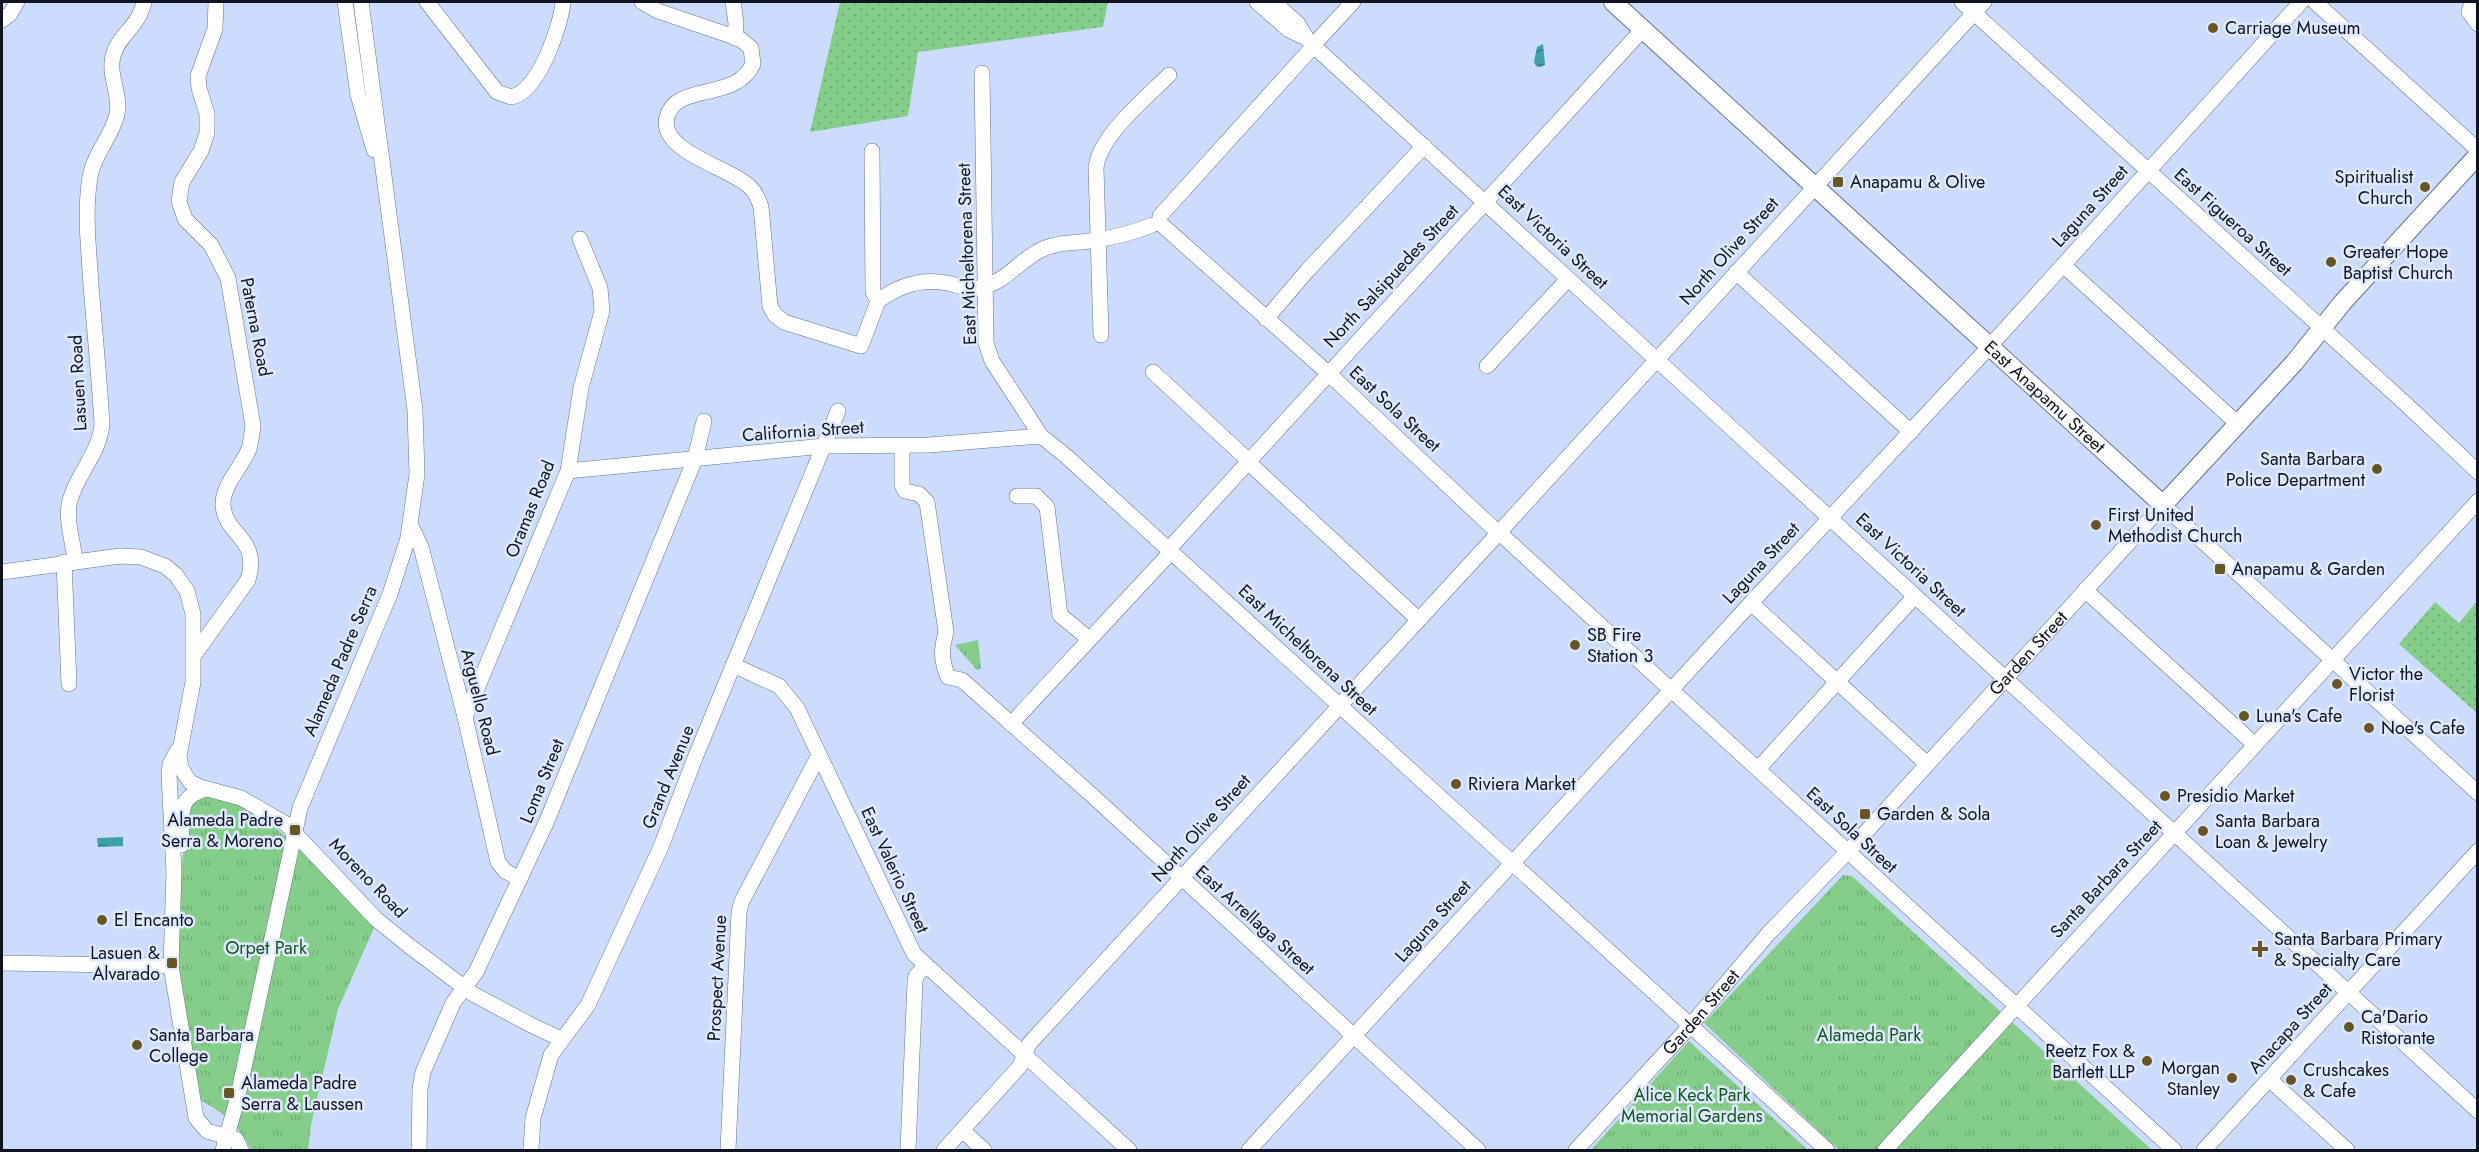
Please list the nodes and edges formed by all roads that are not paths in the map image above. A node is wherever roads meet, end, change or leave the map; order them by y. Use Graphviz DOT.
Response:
graph roads {
  1 [pos="17,2"];
  2 [pos="144,2"];
  3 [pos="216,2"];
  4 [pos="345,2"];
  5 [pos="361,2"];
  6 [pos="427,2"];
  7 [pos="563,2"];
  8 [pos="642,2"];
  9 [pos="733,2"];
  10 [pos="1257,2"];
  11 [pos="1274,2"];
  12 [pos="1353,2"];
  13 [pos="1613,2"];
  14 [pos="1962,2"];
  15 [pos="2301,2"];
  16 [pos="2315,2"];
  17 [pos="2472,2"];
  18 [pos="1979,7"];
  19 [pos="2,21"];
  20 [pos="2478,24"];
  21 [pos="1644,29"];
  22 [pos="735,38"];
  23 [pos="1311,44"];
  24 [pos="982,73"];
  25 [pos="1169,75"];
  26 [pos="1424,146"];
  27 [pos="872,151"];
  28 [pos="2478,152"];
  29 [pos="2147,171"];
  30 [pos="384,179"];
  31 [pos="1815,186"];
  32 [pos="1486,202"];
  33 [pos="1158,222"];
  34 [pos="580,239"];
  35 [pos="1098,240"];
  36 [pos="2063,265"];
  37 [pos="1736,272"];
  38 [pos="1568,279"];
  39 [pos="985,286"];
  40 [pos="878,301"];
  41 [pos="1266,319"];
  42 [pos="2322,329"];
  43 [pos="1101,335"];
  44 [pos="1990,346"];
  45 [pos="1657,360"];
  46 [pos="1487,366"];
  47 [pos="1153,372"];
  48 [pos="1328,373"];
  49 [pos="838,411"];
  50 [pos="704,421"];
  51 [pos="2238,424"];
  52 [pos="1911,432"];
  53 [pos="1041,436"];
  54 [pos="824,446"];
  55 [pos="902,446"];
  56 [pos="695,459"];
  57 [pos="1249,462"];
  58 [pos="568,471"];
  59 [pos="2478,472"];
  60 [pos="1017,496"];
  61 [pos="2478,501"];
  62 [pos="2163,505"];
  63 [pos="1830,518"];
  64 [pos="411,526"];
  65 [pos="1499,533"];
  66 [pos="1169,551"];
  67 [pos="70,561"];
  68 [pos="2,572"];
  69 [pos="2085,590"];
  70 [pos="1915,596"];
  71 [pos="1751,603"];
  72 [pos="1419,620"];
  73 [pos="1089,639"];
  74 [pos="194,655"];
  75 [pos="2332,660"];
  76 [pos="733,665"];
  77 [pos="2006,679"];
  78 [pos="1838,682"];
  79 [pos="69,684"];
  80 [pos="1671,690"];
  81 [pos="1339,705"];
  82 [pos="465,717"];
  83 [pos="1011,724"];
  84 [pos="2254,744"];
  85 [pos="181,746"];
  86 [pos="819,754"];
  87 [pos="1927,764"];
  88 [pos="1758,769"];
  89 [pos="206,789"];
  90 [pos="2478,793"];
  91 [pos="294,832"];
  92 [pos="2175,834"];
  93 [pos="2478,851"];
  94 [pos="1848,852"];
  95 [pos="1512,863"];
  96 [pos="174,872"];
  97 [pos="520,879"];
  98 [pos="1180,879"];
  99 [pos="2,963"];
  100 [pos="171,966"];
  101 [pos="925,966"];
  102 [pos="464,988"];
  103 [pos="2348,993"];
  104 [pos="2016,1007"];
  105 [pos="1690,1026"];
  106 [pos="1354,1036"];
  107 [pos="561,1039"];
  108 [pos="1024,1055"];
  109 [pos="2270,1080"];
  110 [pos="2478,1111"];
  111 [pos="963,1131"];
  112 [pos="225,1143"];
  113 [pos="241,1150"];
  114 [pos="419,1150"];
  115 [pos="531,1150"];
  116 [pos="728,1150"];
  117 [pos="908,1150"];
  118 [pos="944,1150"];
  119 [pos="984,1150"];
  120 [pos="1129,1150"];
  121 [pos="1249,1150"];
  122 [pos="1478,1150"];
  123 [pos="1576,1150"];
  124 [pos="1827,1150"];
  125 [pos="1885,1150"];
  126 [pos="2174,1150"];
  127 [pos="2204,1150"];
  128 [pos="2347,1150"];
  1 -- 19 [label="street"];
  2 -- 67 [label="street, Lasuen Road"];
  3 -- 74 [label="street, Paterna Road"];
  4 -- 30 [label="street, Alameda Padre Serra"];
  5 -- 30 [label="street, Alameda Padre Serra"];
  6 -- 7 [label="street"];
  8 -- 22 [label="street"];
  9 -- 22 [label="street"];
  10 -- 23 [label="street, East Victoria Street"];
  11 -- 23 [label="street, East Victoria Street"];
  12 -- 23 [label="street"];
  13 -- 21 [label="main road, East Anapamu Street"];
  14 -- 18 [label="street, East Figueroa Street"];
  15 -- 29 [label="street, Laguna Street"];
  16 -- 28 [label="street"];
  17 -- 20 [label="street"];
  18 -- 29 [label="street, East Figueroa Street"];
  18 -- 31 [label="street, North Olive Street"];
  21 -- 31 [label="main road, East Anapamu Street"];
  21 -- 32 [label="street, North Salsipuedes Street"];
  22 -- 40 [label="street"];
  23 -- 26 [label="street, East Victoria Street"];
  23 -- 33 [label="street"];
  24 -- 39 [label="street, East Micheltorena Street"];
  25 -- 35 [label="street"];
  26 -- 32 [label="street, East Victoria Street"];
  26 -- 41 [label="street"];
  27 -- 40 [label="street"];
  28 -- 42 [label="main road, Garden Street"];
  29 -- 36 [label="street, Laguna Street"];
  29 -- 42 [label="street, East Figueroa Street"];
  30 -- 64 [label="street, Alameda Padre Serra"];
  31 -- 37 [label="street, North Olive Street"];
  31 -- 44 [label="main road, East Anapamu Street"];
  32 -- 38 [label="street, East Victoria Street"];
  32 -- 48 [label="street, North Salsipuedes Street"];
  33 -- 35 [label="street"];
  33 -- 41 [label="street, East Sola Street"];
  34 -- 58 [label="street, Oramas Road"];
  35 -- 39 [label="street"];
  35 -- 43 [label="street"];
  36 -- 44 [label="street, Laguna Street"];
  36 -- 51 [label="street"];
  37 -- 45 [label="street, North Olive Street"];
  37 -- 52 [label="street"];
  38 -- 45 [label="street, East Victoria Street"];
  38 -- 46 [label="street"];
  39 -- 40 [label="street"];
  39 -- 53 [label="street, East Micheltorena Street"];
  41 -- 48 [label="street, East Sola Street"];
  42 -- 51 [label="main road, Garden Street"];
  42 -- 59 [label="street, East Figueroa Street"];
  44 -- 52 [label="street, Laguna Street"];
  44 -- 62 [label="main road, East Anapamu Street"];
  45 -- 63 [label="street, East Victoria Street"];
  45 -- 65 [label="street, North Olive Street"];
  47 -- 57 [label="street"];
  48 -- 57 [label="street, North Salsipuedes Street"];
  48 -- 65 [label="street, East Sola Street"];
  49 -- 54 [label="street, Grand Avenue"];
  50 -- 56 [label="street, Loma Street"];
  51 -- 62 [label="main road, Garden Street"];
  52 -- 63 [label="street, Laguna Street"];
  53 -- 55 [label="street, California Street"];
  53 -- 66 [label="street, East Micheltorena Street"];
  54 -- 55 [label="street, California Street"];
  54 -- 56 [label="street, California Street"];
  54 -- 76 [label="street, Grand Avenue"];
  55 -- 83 [label="street, East Arrellaga Street"];
  56 -- 58 [label="street, California Street"];
  56 -- 97 [label="street, Loma Street"];
  57 -- 66 [label="street, North Salsipuedes Street"];
  57 -- 72 [label="street"];
  58 -- 82 [label="street, Oramas Road"];
  60 -- 73 [label="street"];
  61 -- 75 [label="street, Santa Barbara Street"];
  62 -- 69 [label="street, Garden Street"];
  62 -- 75 [label="street, East Anapamu Street"];
  63 -- 70 [label="street, East Victoria Street"];
  63 -- 71 [label="street, Laguna Street"];
  64 -- 82 [label="street, Arguello Road"];
  64 -- 91 [label="street, Alameda Padre Serra"];
  65 -- 72 [label="street, North Olive Street"];
  65 -- 80 [label="street, East Sola Street"];
  66 -- 73 [label="street, North Salsipuedes Street"];
  66 -- 81 [label="street, East Micheltorena Street"];
  67 -- 68 [label="street"];
  67 -- 74 [label="street"];
  67 -- 79 [label="street, Lasuen Road"];
  69 -- 77 [label="street, Garden Street"];
  69 -- 84 [label="street"];
  70 -- 77 [label="street, East Victoria Street"];
  70 -- 78 [label="street"];
  71 -- 78 [label="street"];
  71 -- 80 [label="street, Laguna Street"];
  72 -- 81 [label="street, North Olive Street"];
  73 -- 83 [label="street, North Salsipuedes Street"];
  74 -- 85 [label="street"];
  75 -- 84 [label="street, Santa Barbara Street"];
  75 -- 90 [label="street, East Anapamu Street"];
  76 -- 86 [label="street, East Valerio Street"];
  76 -- 107 [label="street, Grand Avenue"];
  77 -- 87 [label="street, Garden Street"];
  77 -- 92 [label="street, East Victoria Street"];
  78 -- 87 [label="street"];
  78 -- 88 [label="street"];
  80 -- 88 [label="street, East Sola Street"];
  80 -- 95 [label="street, Laguna Street"];
  81 -- 95 [label="street, East Micheltorena Street"];
  81 -- 98 [label="street, North Olive Street"];
  82 -- 97 [label="street, Arguello Road"];
  83 -- 98 [label="street, East Arrellaga Street"];
  84 -- 92 [label="street, Santa Barbara Street"];
  85 -- 89 [label="street"];
  85 -- 96 [label="street"];
  86 -- 101 [label="street, East Valerio Street"];
  86 -- 116 [label="street, Prospect Avenue"];
  87 -- 94 [label="street, Garden Street"];
  88 -- 94 [label="street, East Sola Street"];
  89 -- 91 [label="street, Moreno Road"];
  89 -- 96 [label="street"];
  91 -- 102 [label="street, Moreno Road"];
  91 -- 112 [label="street, Alameda Padre Serra"];
  92 -- 103 [label="street, East Victoria Street"];
  92 -- 104 [label="street, Santa Barbara Street"];
  93 -- 103 [label="street, Anacapa Street"];
  94 -- 104 [label="street, East Sola Street"];
  94 -- 105 [label="street, Garden Street"];
  95 -- 105 [label="street, East Micheltorena Street"];
  95 -- 106 [label="street, Laguna Street"];
  96 -- 100 [label="street"];
  97 -- 102 [label="street, Loma Street"];
  98 -- 106 [label="street, East Arrellaga Street"];
  98 -- 108 [label="street, North Olive Street"];
  99 -- 100 [label="street"];
  100 -- 112 [label="street"];
  101 -- 108 [label="street, East Valerio Street"];
  101 -- 117 [label="street"];
  102 -- 107 [label="street, Moreno Road"];
  102 -- 114 [label="street, Loma Street"];
  103 -- 109 [label="street, Anacapa Street"];
  103 -- 110 [label="street, East Victoria Street"];
  104 -- 125 [label="street, Santa Barbara Street"];
  104 -- 126 [label="street, East Sola Street"];
  105 -- 123 [label="street, Garden Street"];
  105 -- 124 [label="street, East Micheltorena Street"];
  106 -- 121 [label="street, Laguna Street"];
  106 -- 122 [label="street, East Arrellaga Street"];
  107 -- 115 [label="street, Grand Avenue"];
  108 -- 111 [label="street, North Olive Street"];
  108 -- 120 [label="street, East Valerio Street"];
  109 -- 127 [label="street, Anacapa Street"];
  109 -- 128 [label="street"];
  111 -- 118 [label="street, North Olive Street"];
  111 -- 119 [label="street"];
  112 -- 113 [label="street"];
}
